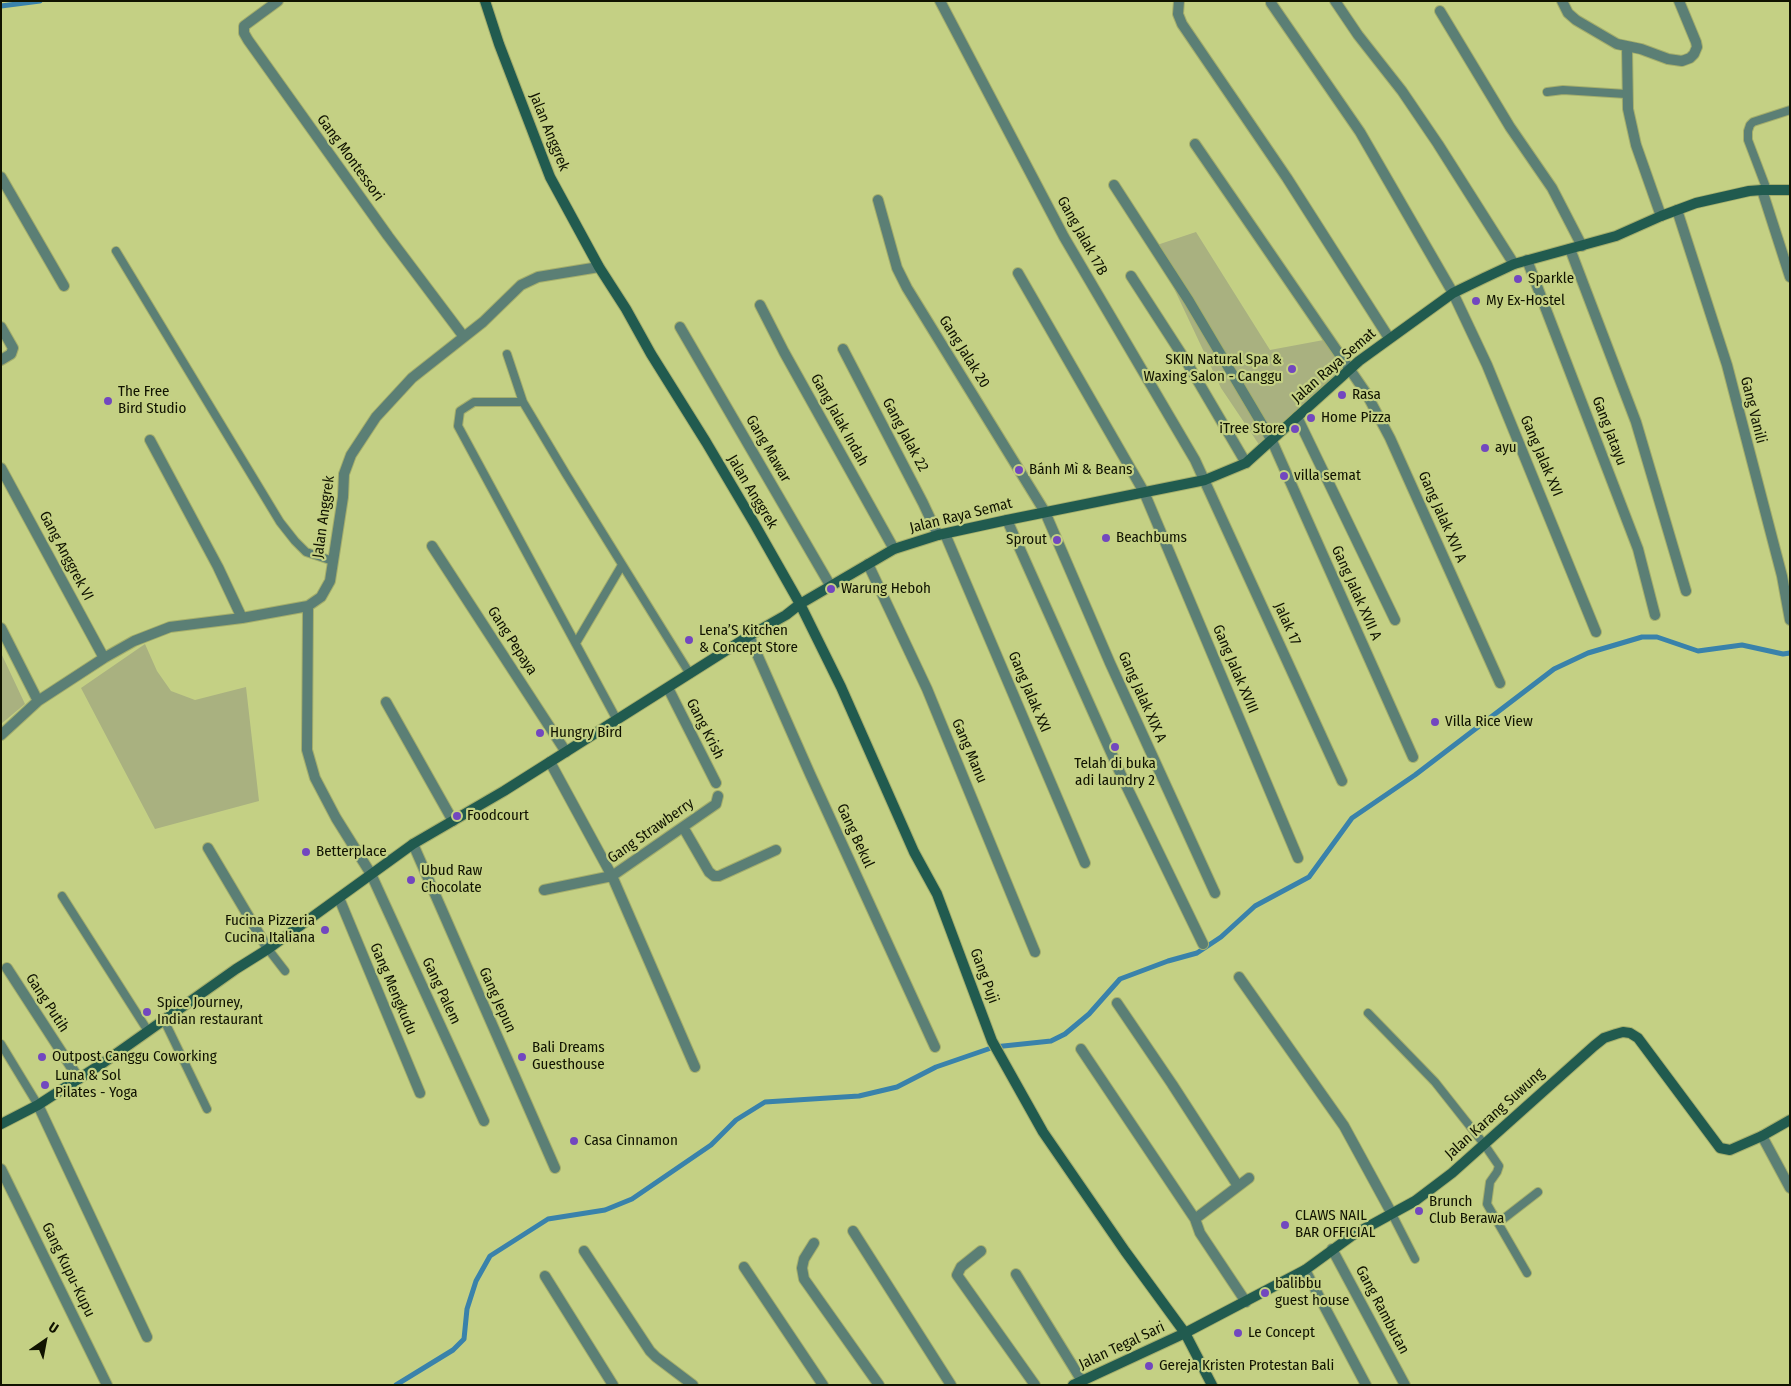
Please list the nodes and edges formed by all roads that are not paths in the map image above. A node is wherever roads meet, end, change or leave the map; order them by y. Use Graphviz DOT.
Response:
graph roads {
  1 [pos="278,1"];
  2 [pos="485,1"];
  3 [pos="940,1"];
  4 [pos="1179,1"];
  5 [pos="1335,1"];
  6 [pos="1562,1"];
  7 [pos="1679,1"];
  8 [pos="1271,3"];
  9 [pos="1440,11"];
  10 [pos="1627,47"];
  11 [pos="1547,92"];
  12 [pos="1626,94"];
  13 [pos="1790,110"];
  14 [pos="1195,144"];
  15 [pos="1,178"];
  16 [pos="1114,186"];
  17 [pos="1764,190"];
  18 [pos="1790,190"];
  19 [pos="878,200"];
  20 [pos="1677,210"];
  21 [pos="1661,216"];
  22 [pos="1582,246"];
  23 [pos="1570,249"];
  24 [pos="116,251"];
  25 [pos="1527,260"];
  26 [pos="1514,264"];
  27 [pos="599,268"];
  28 [pos="1018,273"];
  29 [pos="1131,276"];
  30 [pos="1790,277"];
  31 [pos="64,286"];
  32 [pos="1453,293"];
  33 [pos="760,305"];
  34 [pos="1,327"];
  35 [pos="680,327"];
  36 [pos="464,337"];
  37 [pos="1389,338"];
  38 [pos="843,349"];
  39 [pos="507,354"];
  40 [pos="1,360"];
  41 [pos="1350,368"];
  42 [pos="524,402"];
  43 [pos="1297,417"];
  44 [pos="150,440"];
  45 [pos="1272,441"];
  46 [pos="1246,463"];
  47 [pos="1,468"];
  48 [pos="1205,480"];
  49 [pos="1144,492"];
  50 [pos="1045,512"];
  51 [pos="1007,520"];
  52 [pos="942,534"];
  53 [pos="432,546"];
  54 [pos="894,549"];
  55 [pos="333,561"];
  56 [pos="868,564"];
  57 [pos="622,566"];
  58 [pos="830,585"];
  59 [pos="1686,592"];
  60 [pos="800,604"];
  61 [pos="308,606"];
  62 [pos="1655,615"];
  63 [pos="242,618"];
  64 [pos="1395,620"];
  65 [pos="1790,620"];
  66 [pos="1,628"];
  67 [pos="1596,632"];
  68 [pos="749,636"];
  69 [pos="576,643"];
  70 [pos="104,658"];
  71 [pos="690,674"];
  72 [pos="1500,683"];
  73 [pos="668,688"];
  74 [pos="38,701"];
  75 [pos="386,702"];
  76 [pos="618,720"];
  77 [pos="1,735"];
  78 [pos="566,752"];
  79 [pos="1413,757"];
  80 [pos="550,762"];
  81 [pos="1342,781"];
  82 [pos="716,783"];
  83 [pos="717,800"];
  84 [pos="452,821"];
  85 [pos="683,827"];
  86 [pos="413,844"];
  87 [pos="208,848"];
  88 [pos="776,850"];
  89 [pos="1298,858"];
  90 [pos="1085,863"];
  91 [pos="370,874"];
  92 [pos="612,876"];
  93 [pos="544,890"];
  94 [pos="1215,893"];
  95 [pos="62,896"];
  96 [pos="339,898"];
  97 [pos="1203,944"];
  98 [pos="268,949"];
  99 [pos="1035,952"];
  100 [pos="7,968"];
  101 [pos="285,971"];
  102 [pos="1239,977"];
  103 [pos="1117,1003"];
  104 [pos="1368,1013"];
  105 [pos="164,1020"];
  106 [pos="148,1031"];
  107 [pos="1,1044"];
  108 [pos="936,1047"];
  109 [pos="1081,1049"];
  110 [pos="695,1067"];
  111 [pos="79,1079"];
  112 [pos="420,1093"];
  113 [pos="38,1105"];
  114 [pos="207,1109"];
  115 [pos="484,1120"];
  116 [pos="1790,1120"];
  117 [pos="1,1124"];
  118 [pos="1762,1136"];
  119 [pos="1484,1144"];
  120 [pos="555,1168"];
  121 [pos="1,1169"];
  122 [pos="1249,1178"];
  123 [pos="1238,1186"];
  124 [pos="1790,1188"];
  125 [pos="1538,1192"];
  126 [pos="1392,1214"];
  127 [pos="1195,1219"];
  128 [pos="1498,1223"];
  129 [pos="854,1231"];
  130 [pos="814,1243"];
  131 [pos="1332,1249"];
  132 [pos="584,1251"];
  133 [pos="981,1251"];
  134 [pos="1415,1259"];
  135 [pos="744,1267"];
  136 [pos="1305,1270"];
  137 [pos="1527,1273"];
  138 [pos="1016,1274"];
  139 [pos="545,1276"];
  140 [pos="1246,1302"];
  141 [pos="1185,1333"];
  142 [pos="147,1337"];
  143 [pos="1077,1383"];
  144 [pos="108,1385"];
  145 [pos="613,1385"];
  146 [pos="693,1385"];
  147 [pos="823,1385"];
  148 [pos="879,1385"];
  149 [pos="951,1385"];
  150 [pos="1035,1385"];
  151 [pos="1212,1385"];
  152 [pos="1366,1385"];
  153 [pos="1405,1385"];
  1 -- 36 [label="street, Gang Montessori"];
  2 -- 27 [label="street, Jalan Anggrek"];
  3 -- 48 [label="street, Gang Jalak 17B"];
  4 -- 37 [label="street"];
  5 -- 26 [label="street"];
  6 -- 10 [label="street"];
  7 -- 10 [label="street"];
  8 -- 32 [label="street, Gang Jalak XVI"];
  9 -- 22 [label="street"];
  10 -- 12 [label="street"];
  11 -- 12 [label="lane"];
  12 -- 21 [label="street"];
  13 -- 17 [label="lane"];
  14 -- 41 [label="street, Gang Jalak XVI A"];
  15 -- 31 [label="street"];
  16 -- 45 [label="street, Gang Jalak XVII A"];
  17 -- 18 [label="street, Jalan Raya Semat"];
  17 -- 20 [label="street, Jalan Raya Semat"];
  17 -- 30 [label="street"];
  19 -- 50 [label="street, Gang Jalak 20"];
  20 -- 21 [label="street, Jalan Raya Semat"];
  20 -- 65 [label="street, Gang Vanili"];
  21 -- 22 [label="street, Jalan Raya Semat"];
  22 -- 23 [label="street, Jalan Raya Semat"];
  23 -- 25 [label="street, Jalan Raya Semat"];
  23 -- 59 [label="street"];
  24 -- 55 [label="lane"];
  25 -- 26 [label="street, Jalan Raya Semat"];
  25 -- 62 [label="street, Gang Jatayu"];
  26 -- 32 [label="street, Jalan Raya Semat"];
  27 -- 36 [label="street, Jalan Anggrek"];
  27 -- 60 [label="street, Jalan Anggrek"];
  28 -- 49 [label="street, Gang Jalak XVIII"];
  29 -- 46 [label="street"];
  32 -- 37 [label="street, Jalan Raya Semat"];
  32 -- 67 [label="street, Gang Jalak XVI"];
  33 -- 54 [label="street, Gang Jalak Indah"];
  34 -- 40 [label="street"];
  35 -- 58 [label="street, Gang Mawar"];
  36 -- 55 [label="street, Jalan Anggrek"];
  37 -- 41 [label="street, Jalan Raya Semat"];
  38 -- 52 [label="street, Gang Jalak 22"];
  39 -- 42 [label="lane"];
  41 -- 43 [label="street, Jalan Raya Semat"];
  41 -- 72 [label="street, Gang Jalak XVI A"];
  42 -- 57 [label="lane"];
  42 -- 69 [label="lane"];
  43 -- 45 [label="street, Jalan Raya Semat"];
  43 -- 64 [label="street"];
  44 -- 63 [label="street"];
  45 -- 46 [label="street, Jalan Raya Semat"];
  45 -- 79 [label="street, Gang Jalak XVII A"];
  46 -- 48 [label="street, Jalan Raya Semat"];
  47 -- 70 [label="street, Gang Anggrek VI"];
  48 -- 49 [label="street, Jalan Raya Semat"];
  48 -- 81 [label="street, Jalak 17"];
  49 -- 50 [label="street, Jalan Raya Semat"];
  49 -- 89 [label="street, Gang Jalak XVIII"];
  50 -- 51 [label="street, Jalan Raya Semat"];
  50 -- 94 [label="street, Gang Jalak XIX A"];
  51 -- 52 [label="street, Jalan Raya Semat"];
  51 -- 97 [label="street"];
  52 -- 54 [label="street, Jalan Raya Semat"];
  52 -- 90 [label="street, Gang Jalak XXI"];
  53 -- 78 [label="street, Gang Pepaya"];
  54 -- 56 [label="street, Jalan Raya Semat"];
  55 -- 61 [label="street, Jalan Anggrek"];
  56 -- 58 [label="street, Jalan Raya Semat"];
  56 -- 99 [label="street, Gang Manu"];
  57 -- 69 [label="lane"];
  57 -- 71 [label="lane"];
  58 -- 60 [label="street, Jalan Raya Semat"];
  60 -- 68 [label="street, Jalan Raya Semat"];
  60 -- 141 [label="street, Gang Puji"];
  61 -- 63 [label="street"];
  61 -- 91 [label="street, Gang Palem"];
  63 -- 70 [label="street"];
  66 -- 74 [label="street"];
  68 -- 71 [label="street, Jalan Raya Semat"];
  68 -- 108 [label="street, Gang Bekul"];
  69 -- 76 [label="lane"];
  70 -- 74 [label="street"];
  71 -- 73 [label="street, Jalan Raya Semat"];
  73 -- 76 [label="street, Jalan Raya Semat"];
  73 -- 82 [label="street, Gang Krish"];
  74 -- 77 [label="street"];
  75 -- 84 [label="street"];
  76 -- 78 [label="street, Jalan Raya Semat"];
  78 -- 80 [label="street, Jalan Raya Semat"];
  80 -- 84 [label="street, Jalan Raya Semat"];
  80 -- 92 [label="street, Gang Strawberry"];
  83 -- 85 [label="street, Gang Strawberry"];
  84 -- 86 [label="street, Jalan Raya Semat"];
  85 -- 88 [label="street"];
  85 -- 92 [label="street, Gang Strawberry"];
  86 -- 91 [label="street, Jalan Raya Semat"];
  86 -- 120 [label="street, Gang Jepun"];
  87 -- 98 [label="street"];
  91 -- 96 [label="street, Jalan Raya Semat"];
  91 -- 115 [label="street, Gang Palem"];
  92 -- 93 [label="street"];
  92 -- 110 [label="street"];
  95 -- 106 [label="lane"];
  96 -- 98 [label="street, Jalan Raya Semat"];
  96 -- 112 [label="street, Gang Mengkudu"];
  98 -- 101 [label="lane"];
  98 -- 105 [label="street, Jalan Raya Semat"];
  100 -- 111 [label="street, Gang Putih"];
  102 -- 126 [label="street"];
  103 -- 123 [label="street"];
  104 -- 119 [label="lane"];
  105 -- 106 [label="street, Jalan Raya Semat"];
  105 -- 114 [label="lane"];
  106 -- 111 [label="street, Jalan Raya Semat"];
  107 -- 113 [label="lane"];
  109 -- 127 [label="street"];
  111 -- 113 [label="street, Jalan Raya Semat"];
  113 -- 117 [label="street, Jalan Raya Semat"];
  113 -- 142 [label="street"];
  116 -- 118 [label="street, Jalan Karang Suwung"];
  118 -- 119 [label="street, Jalan Karang Suwung"];
  118 -- 124 [label="street"];
  119 -- 126 [label="street, Jalan Karang Suwung"];
  119 -- 128 [label="lane"];
  121 -- 144 [label="street, Gang Kupu-Kupu"];
  122 -- 123 [label="street"];
  123 -- 127 [label="street"];
  125 -- 128 [label="lane"];
  126 -- 131 [label="street, Jalan Karang Suwung"];
  126 -- 134 [label="lane"];
  127 -- 140 [label="street"];
  128 -- 137 [label="lane"];
  129 -- 149 [label="street"];
  130 -- 148 [label="street"];
  131 -- 136 [label="street, Jalan Karang Suwung"];
  131 -- 153 [label="street, Gang Rambutan"];
  132 -- 146 [label="street"];
  133 -- 150 [label="street"];
  135 -- 147 [label="street"];
  136 -- 140 [label="street, Jalan Karang Suwung"];
  136 -- 152 [label="street"];
  138 -- 143 [label="street"];
  139 -- 145 [label="street"];
  140 -- 141 [label="street, Jalan Karang Suwung"];
  141 -- 143 [label="street, Jalan Tegal Sari"];
  141 -- 151 [label="street, Jalan Tegal Sari"];
}
